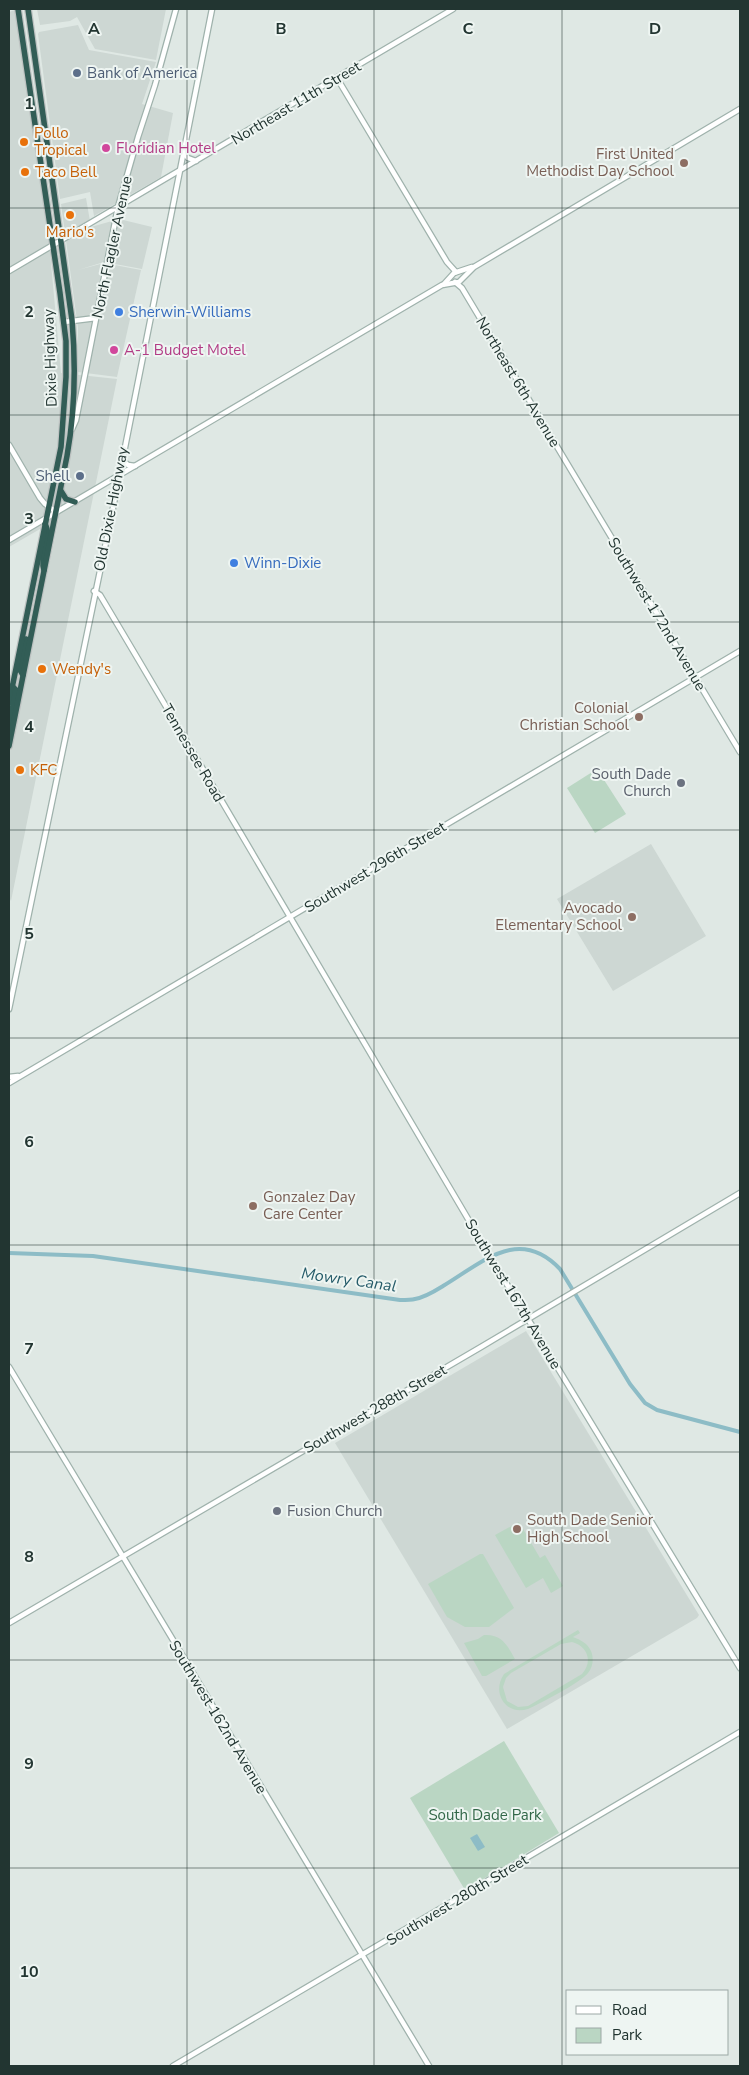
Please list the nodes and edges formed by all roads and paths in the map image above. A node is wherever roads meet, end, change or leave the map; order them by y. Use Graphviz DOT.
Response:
graph roads {
  1 [pos="18,9"];
  2 [pos="28,9"];
  3 [pos="176,9"];
  4 [pos="212,9"];
  5 [pos="453,9"];
  6 [pos="337,78"];
  7 [pos="740,109"];
  8 [pos="183,152"];
  9 [pos="49,156"];
  10 [pos="41,157"];
  11 [pos="196,161"];
  12 [pos="179,171"];
  13 [pos="118,207"];
  14 [pos="62,240"];
  15 [pos="53,245"];
  16 [pos="447,262"];
  17 [pos="474,267"];
  18 [pos="9,272"];
  19 [pos="456,272"];
  20 [pos="451,276"];
  21 [pos="461,279"];
  22 [pos="454,282"];
  23 [pos="442,286"];
  24 [pos="462,288"];
  25 [pos="96,318"];
  26 [pos="72,320"];
  27 [pos="64,322"];
  28 [pos="72,429"];
  29 [pos="9,445"];
  30 [pos="122,460"];
  31 [pos="136,466"];
  32 [pos="119,476"];
  33 [pos="574,476"];
  34 [pos="61,491"];
  35 [pos="75,502"];
  36 [pos="49,508"];
  37 [pos="56,512"];
  38 [pos="44,521"];
  39 [pos="9,540"];
  40 [pos="44,572"];
  41 [pos="94,591"];
  42 [pos="25,622"];
  43 [pos="740,651"];
  44 [pos="23,675"];
  45 [pos="694,678"];
  46 [pos="12,686"];
  47 [pos="9,703"];
  48 [pos="9,727"];
  49 [pos="10,742"];
  50 [pos="740,752"];
  51 [pos="290,917"];
  52 [pos="9,1009"];
  53 [pos="22,1075"];
  54 [pos="9,1077"];
  55 [pos="9,1083"];
  56 [pos="740,1193"];
  57 [pos="528,1319"];
  58 [pos="9,1367"];
  59 [pos="122,1556"];
  60 [pos="9,1623"];
  61 [pos="740,1668"];
  62 [pos="740,1732"];
  63 [pos="362,1956"];
  64 [pos="173,2066"];
  65 [pos="429,2066"];
  1 -- 10 [label="highway, Dixie Highway"];
  2 -- 9 [label="highway"];
  3 -- 13 [label="street, North Flagler Avenue"];
  4 -- 8 [label="street, Old Dixie Highway"];
  5 -- 6 [label="street, Northeast 11th Street"];
  6 -- 11 [label="street, Northeast 11th Street"];
  6 -- 16 [label="street"];
  7 -- 17 [label="street"];
  8 -- 11 [label="street"];
  8 -- 12 [label="street, Old Dixie Highway"];
  9 -- 10 [label="highway"];
  9 -- 14 [label="highway"];
  10 -- 15 [label="highway, Dixie Highway"];
  11 -- 12 [label="street, Northeast 11th Street"];
  12 -- 13 [label="street, Northeast 11th Street"];
  12 -- 30 [label="street, Old Dixie Highway"];
  13 -- 14 [label="street, Northeast 11th Street"];
  13 -- 25 [label="street, North Flagler Avenue"];
  14 -- 15 [label="street, Northeast 11th Street"];
  14 -- 26 [label="highway"];
  15 -- 18 [label="street, Northeast 11th Street"];
  15 -- 27 [label="highway, Dixie Highway"];
  16 -- 19 [label="street"];
  16 -- 20 [label="street"];
  17 -- 19 [label="street"];
  17 -- 21 [label="street"];
  19 -- 20 [label="street"];
  19 -- 21 [label="street"];
  20 -- 22 [label="street"];
  20 -- 23 [label="street"];
  21 -- 22 [label="street"];
  21 -- 24 [label="street, Northeast 6th Avenue"];
  22 -- 23 [label="street"];
  22 -- 24 [label="street, Northeast 6th Avenue"];
  23 -- 31 [label="street"];
  24 -- 33 [label="street, Northeast 6th Avenue"];
  25 -- 26 [label="street"];
  25 -- 28 [label="street, North Flagler Avenue"];
  26 -- 27 [label="street"];
  26 -- 28 [label="highway"];
  27 -- 36 [label="highway, Dixie Highway"];
  28 -- 34 [label="highway"];
  29 -- 36 [label="street"];
  30 -- 31 [label="street"];
  30 -- 32 [label="street, Old Dixie Highway"];
  31 -- 32 [label="street"];
  32 -- 35 [label="street"];
  32 -- 41 [label="street, Old Dixie Highway"];
  33 -- 45 [label="street, Southwest 172nd Avenue"];
  34 -- 35 [label="highway"];
  34 -- 37 [label="highway"];
  35 -- 37 [label="street"];
  36 -- 37 [label="street"];
  36 -- 38 [label="highway, Dixie Highway"];
  37 -- 38 [label="street"];
  37 -- 40 [label="highway"];
  38 -- 39 [label="street"];
  38 -- 40 [label="highway"];
  38 -- 42 [label="highway, Dixie Highway"];
  40 -- 44 [label="highway"];
  41 -- 51 [label="street, Tennessee Road"];
  41 -- 52 [label="street, Old Dixie Highway"];
  42 -- 44 [label="highway"];
  42 -- 46 [label="highway, Dixie Highway"];
  43 -- 45 [label="street, Southwest 296th Street"];
  44 -- 49 [label="highway"];
  45 -- 50 [label="street, Southwest 172nd Avenue"];
  45 -- 51 [label="street, Southwest 296th Street"];
  46 -- 47 [label="highway, Dixie Highway"];
  46 -- 48 [label="highway"];
  48 -- 49 [label="highway"];
  51 -- 53 [label="street, Southwest 296th Street"];
  51 -- 57 [label="street, Southwest 167th Avenue"];
  53 -- 54 [label="street"];
  53 -- 55 [label="street, Southwest 296th Street"];
  56 -- 57 [label="street, Southwest 288th Street"];
  57 -- 59 [label="street, Southwest 288th Street"];
  57 -- 61 [label="street, Southwest 167th Avenue"];
  58 -- 59 [label="street, Southwest 162nd Avenue"];
  59 -- 60 [label="street, Southwest 288th Street"];
  59 -- 63 [label="street, Southwest 162nd Avenue"];
  62 -- 63 [label="street, Southwest 280th Street"];
  63 -- 64 [label="street, Southwest 280th Street"];
  63 -- 65 [label="street, Southwest 162nd Avenue"];
}
